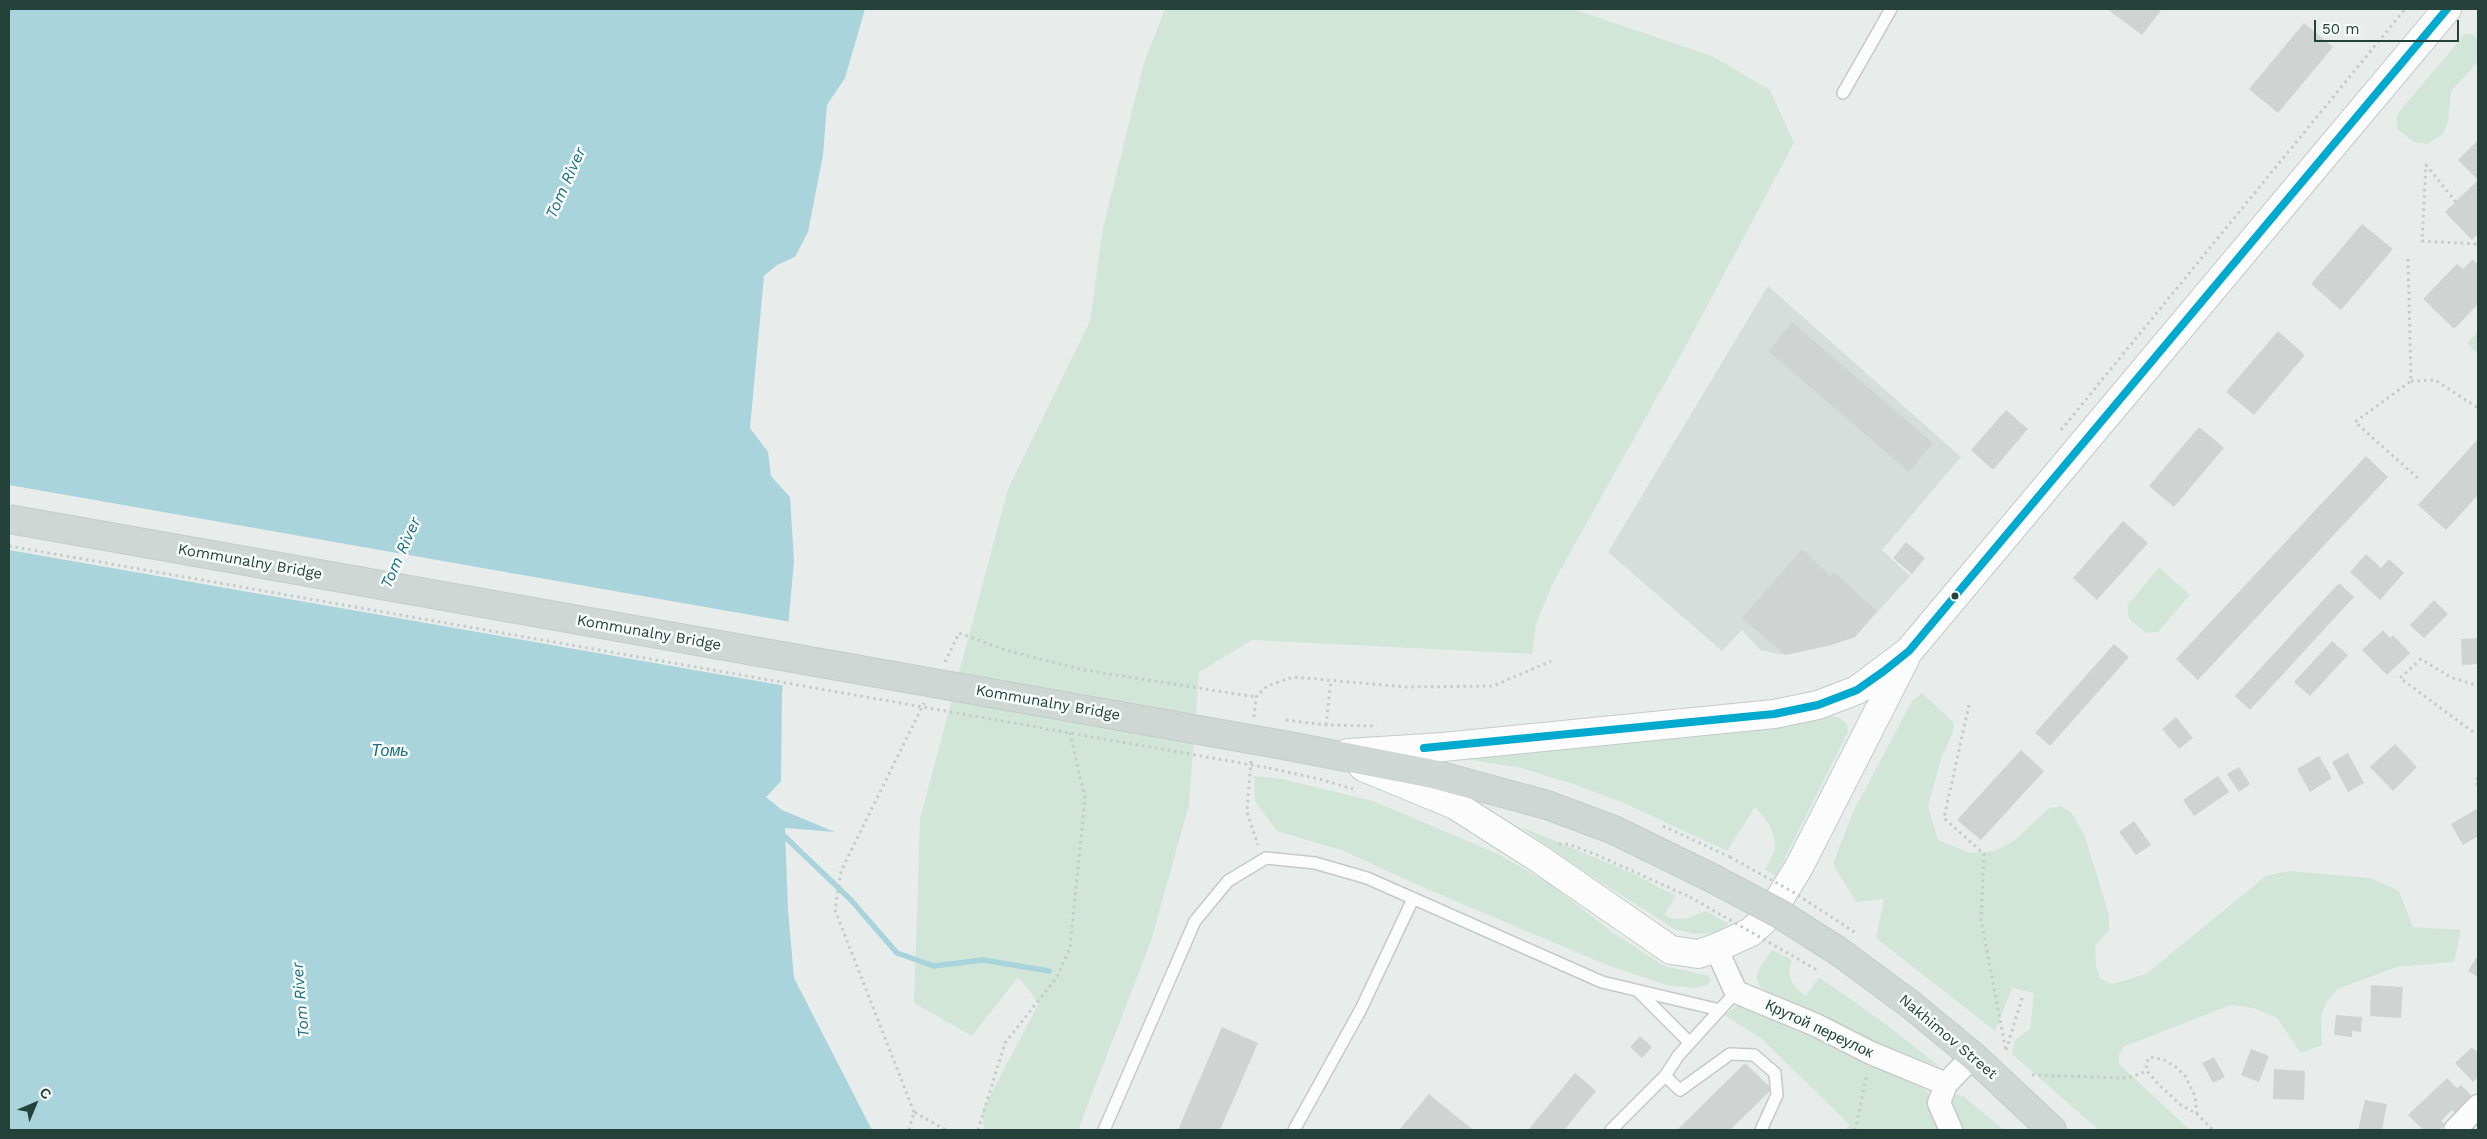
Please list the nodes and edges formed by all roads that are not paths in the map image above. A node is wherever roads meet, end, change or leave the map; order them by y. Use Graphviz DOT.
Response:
graph roads {
  1 [pos="1891,9"];
  2 [pos="2447,9"];
  3 [pos="1843,93"];
  4 [pos="9,519"];
  5 [pos="1909,651"];
  6 [pos="1331,754"];
  7 [pos="1712,878"];
  8 [pos="1413,899"];
  9 [pos="1716,948"];
  10 [pos="1638,991"];
  11 [pos="1736,992"];
  12 [pos="1720,1010"];
  13 [pos="1690,1043"];
  14 [pos="1973,1056"];
  15 [pos="1665,1076"];
  16 [pos="1946,1084"];
  17 [pos="2478,1106"];
  18 [pos="1104,1130"];
  19 [pos="1294,1130"];
  20 [pos="1611,1130"];
  21 [pos="1761,1130"];
  22 [pos="1951,1130"];
  23 [pos="2052,1130"];
  24 [pos="2455,1130"];
  1 -- 3 [label="lane"];
  2 -- 5 [label="main road"];
  4 -- 6 [label="main road, Kommunalny Bridge, bridge"];
  5 -- 6 [label="main road"];
  5 -- 9 [label="main road"];
  6 -- 7 [label="main road, Kommunalny Bridge"];
  6 -- 9 [label="main road"];
  7 -- 14 [label="main road, Nakhimov Street, bridge"];
  8 -- 10 [label="lane"];
  8 -- 18 [label="lane"];
  8 -- 19 [label="lane"];
  9 -- 11 [label="street"];
  10 -- 12 [label="lane"];
  10 -- 13 [label="lane"];
  11 -- 12 [label="lane"];
  11 -- 16 [label="street, Крутой переулок"];
  12 -- 13 [label="lane"];
  13 -- 15 [label="lane"];
  14 -- 16 [label="street"];
  14 -- 23 [label="main road, Nakhimov Street"];
  15 -- 20 [label="lane"];
  15 -- 21 [label="lane"];
  16 -- 22 [label="street"];
  17 -- 24 [label="street"];
}
